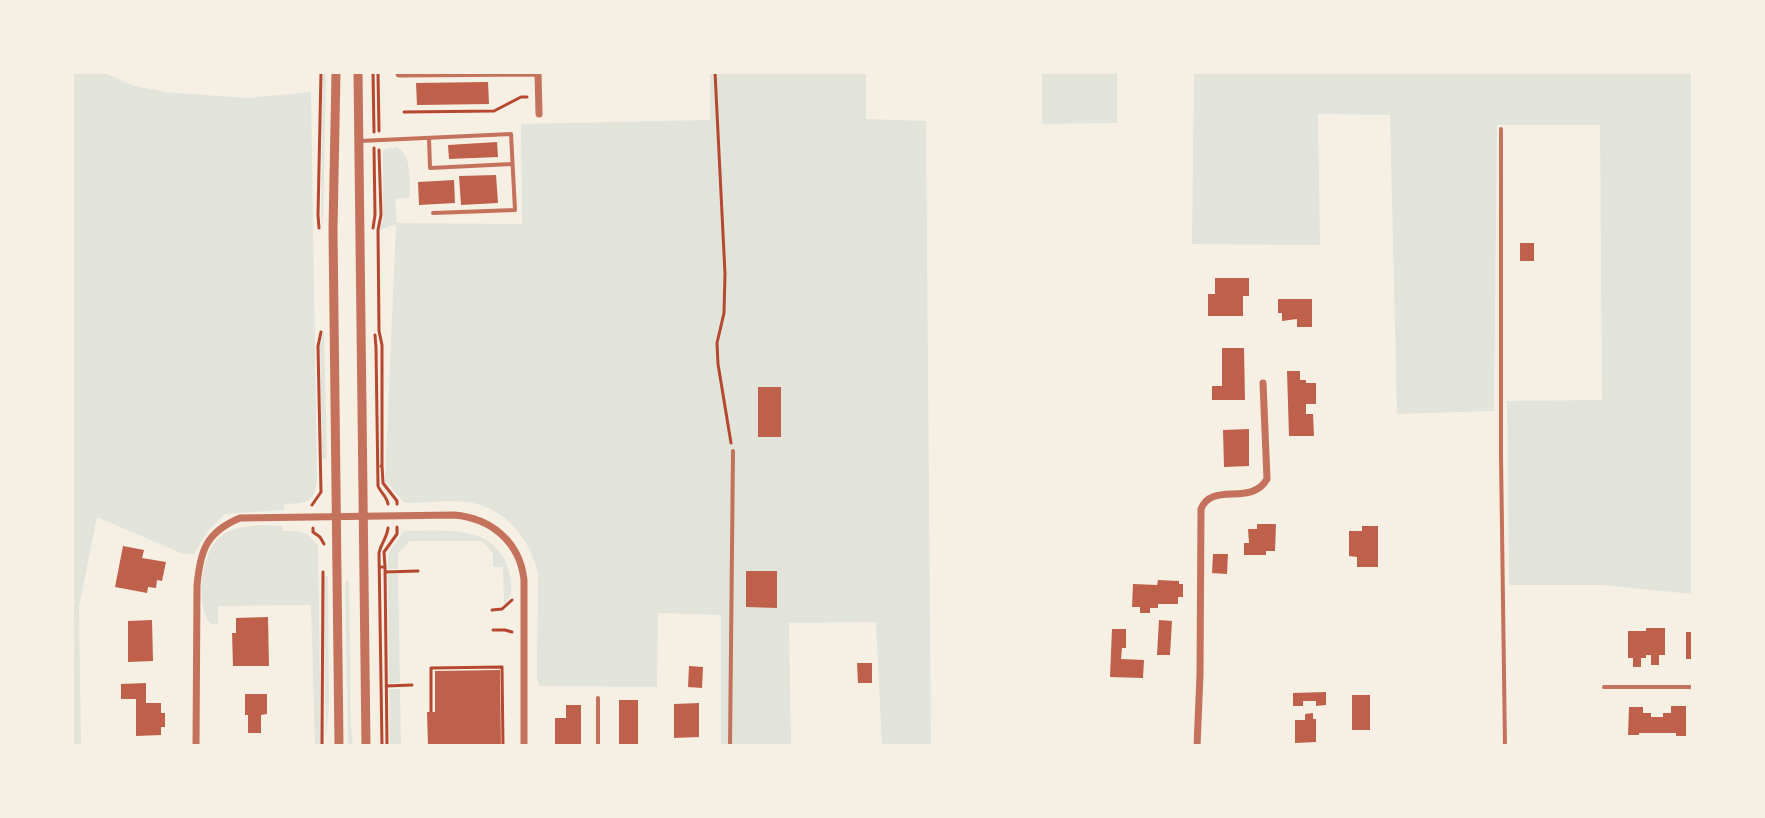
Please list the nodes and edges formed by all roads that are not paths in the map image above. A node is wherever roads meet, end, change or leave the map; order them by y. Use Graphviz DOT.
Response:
graph roads {
  1 [pos="336,72"];
  2 [pos="358,72"];
  3 [pos="538,72"];
  4 [pos="399,74"];
  5 [pos="539,114"];
  6 [pos="1501,129"];
  7 [pos="429,138"];
  8 [pos="360,141"];
  9 [pos="512,164"];
  10 [pos="433,213"];
  11 [pos="1263,383"];
  12 [pos="733,451"];
  13 [pos="335,517"];
  14 [pos="364,518"];
  15 [pos="1604,687"];
  16 [pos="1693,687"];
  17 [pos="598,698"];
  18 [pos="196,746"];
  19 [pos="339,746"];
  20 [pos="366,746"];
  21 [pos="524,746"];
  22 [pos="598,746"];
  23 [pos="730,746"];
  24 [pos="1197,746"];
  25 [pos="1505,746"];
  1 -- 13 [label="street"];
  2 -- 8 [label="street"];
  3 -- 4 [label="street"];
  3 -- 5 [label="street"];
  6 -- 25 [label="lane"];
  7 -- 8 [label="lane"];
  7 -- 9 [label="lane"];
  7 -- 9 [label="lane"];
  8 -- 14 [label="street"];
  9 -- 10 [label="lane"];
  11 -- 24 [label="street"];
  12 -- 23 [label="lane"];
  13 -- 14 [label="street"];
  13 -- 18 [label="street"];
  13 -- 19 [label="street"];
  14 -- 20 [label="street"];
  14 -- 21 [label="street"];
  15 -- 16 [label="lane"];
  17 -- 22 [label="lane"];
}
